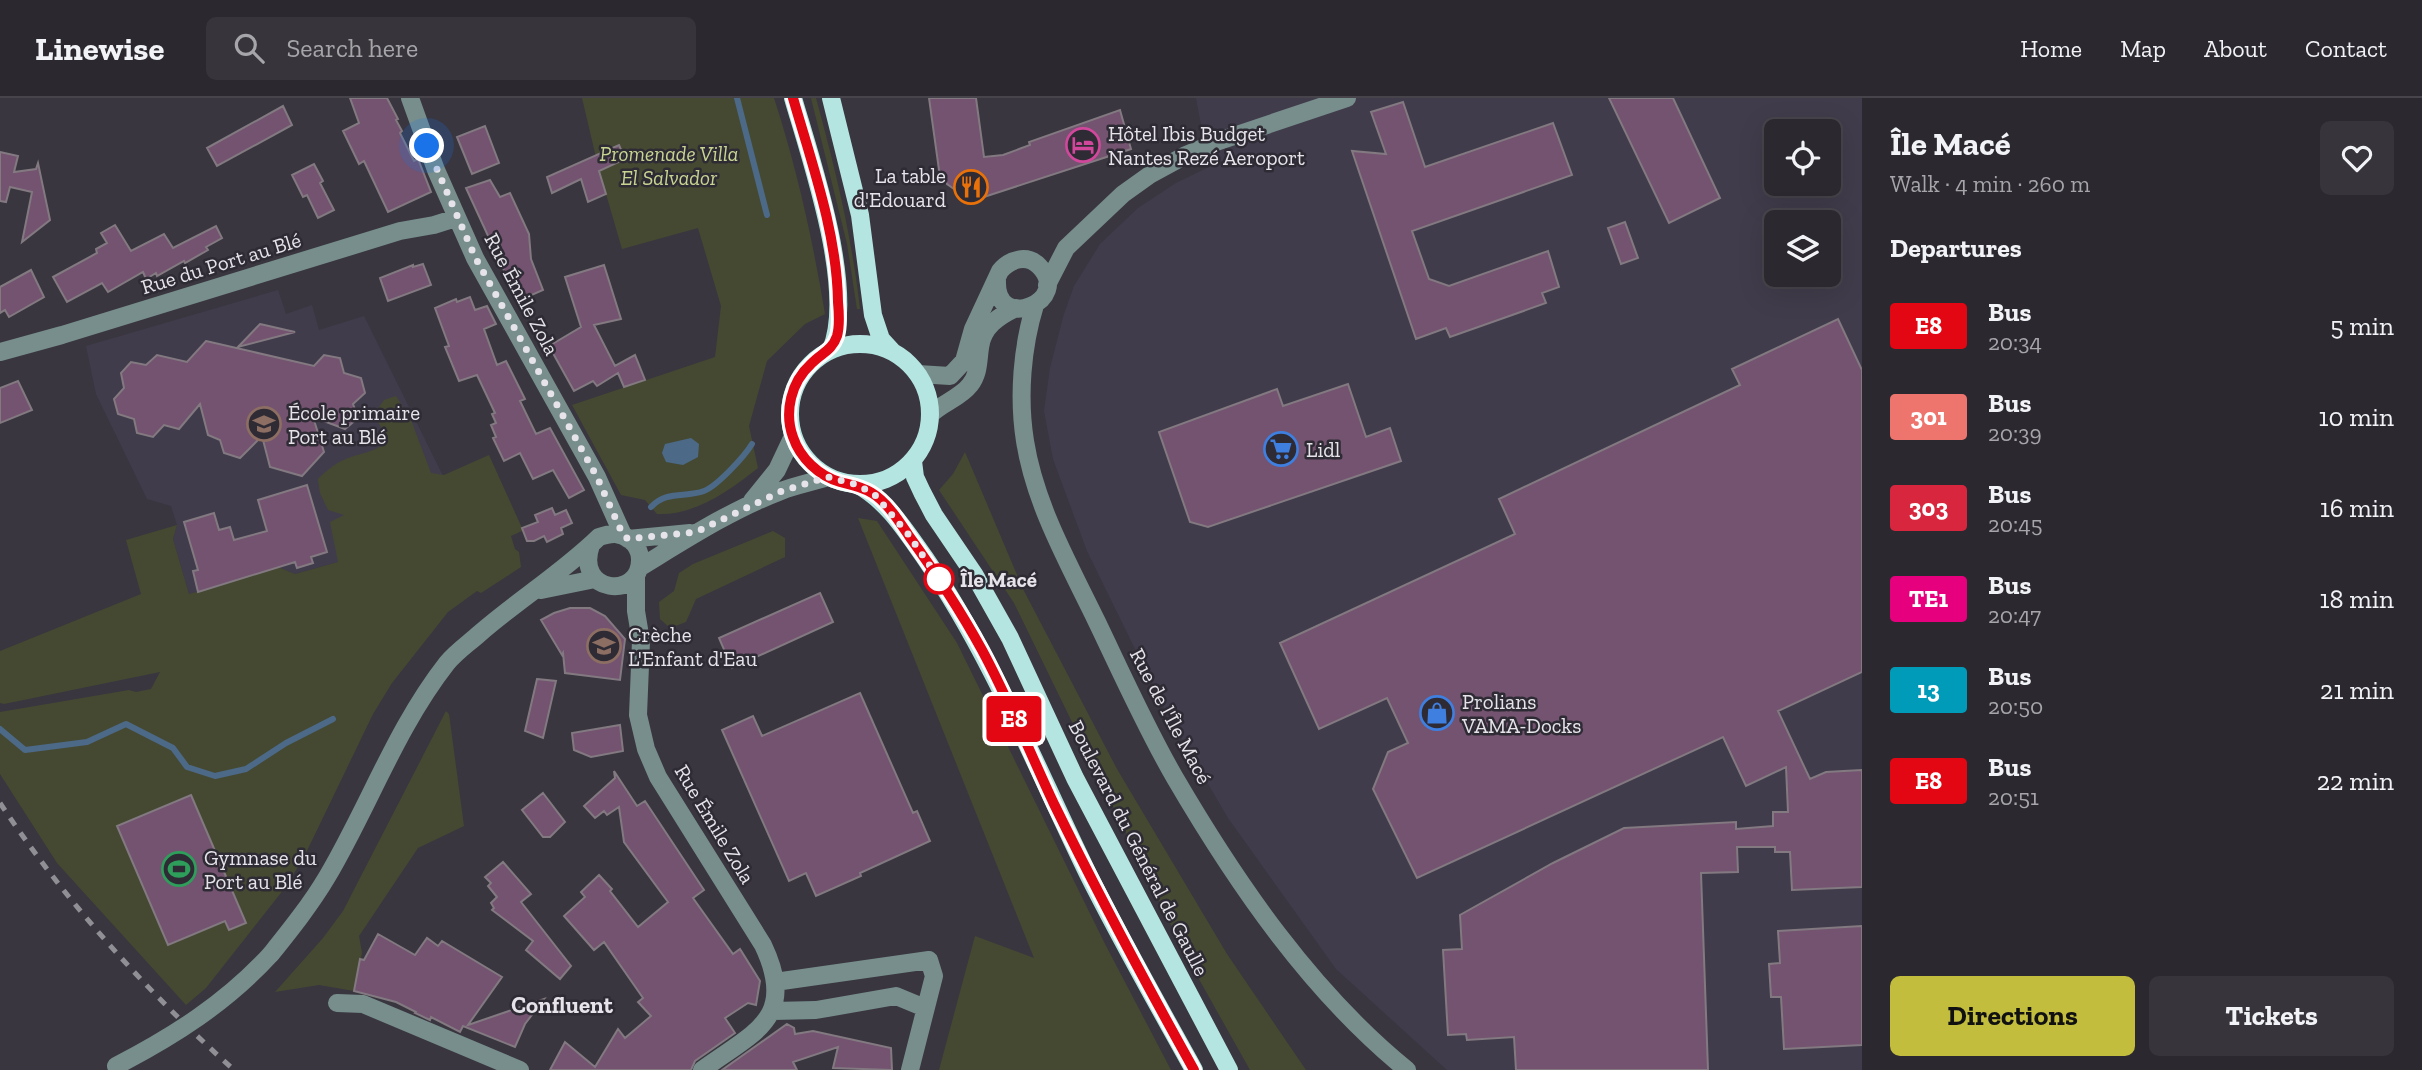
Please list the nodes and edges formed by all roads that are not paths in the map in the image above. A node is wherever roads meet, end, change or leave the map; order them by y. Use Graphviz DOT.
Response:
graph roads {
  1 [pos="410,98"];
  2 [pos="793,98"];
  3 [pos="831,98"];
  4 [pos="1347,98"];
  5 [pos="456,218"];
  6 [pos="1066,248"];
  7 [pos="1023,259"];
  8 [pos="997,281"];
  9 [pos="1047,285"];
  10 [pos="1025,312"];
  11 [pos="831,350"];
  12 [pos="892,351"];
  13 [pos="0,352"];
  14 [pos="918,374"];
  15 [pos="930,415"];
  16 [pos="793,436"];
  17 [pos="912,461"];
  18 [pos="828,477"];
  19 [pos="858,485"];
  20 [pos="609,505"];
  21 [pos="748,505"];
  22 [pos="696,532"];
  23 [pos="625,537"];
  24 [pos="595,541"];
  25 [pos="637,571"];
  26 [pos="595,579"];
  27 [pos="615,587"];
  28 [pos="534,591"];
  29 [pos="636,611"];
  30 [pos="775,982"];
  31 [pos="337,1003"];
  32 [pos="925,1009"];
  33 [pos="773,1012"];
  34 [pos="111,1068"];
  35 [pos="520,1070"];
  36 [pos="702,1070"];
  37 [pos="910,1070"];
  38 [pos="1194,1070"];
  39 [pos="1229,1070"];
  40 [pos="1407,1070"];
  1 -- 5 [label="street, Rue Émile Zola"];
  2 -- 11 [label="main road"];
  3 -- 12 [label="main road"];
  4 -- 6 [label="street"];
  5 -- 13 [label="street, Rue du Port au Blé"];
  5 -- 20 [label="street, Rue Émile Zola"];
  6 -- 7 [label="street"];
  6 -- 9 [label="street"];
  7 -- 8 [label="street"];
  7 -- 9 [label="street"];
  8 -- 10 [label="street"];
  8 -- 14 [label="street"];
  9 -- 10 [label="street"];
  10 -- 15 [label="street"];
  10 -- 40 [label="street, Rue de l'Île Macé"];
  11 -- 12 [label="main road"];
  11 -- 16 [label="main road"];
  12 -- 14 [label="main road"];
  14 -- 15 [label="main road"];
  15 -- 17 [label="main road"];
  16 -- 18 [label="main road"];
  16 -- 21 [label="street"];
  17 -- 19 [label="main road"];
  17 -- 39 [label="main road, Boulevard du Général de Gaulle"];
  18 -- 19 [label="main road"];
  18 -- 21 [label="street"];
  19 -- 38 [label="main road"];
  20 -- 23 [label="street, Rue Émile Zola"];
  20 -- 24 [label="street"];
  21 -- 22 [label="street"];
  22 -- 23 [label="street"];
  22 -- 25 [label="street"];
  23 -- 24 [label="street"];
  23 -- 25 [label="street"];
  24 -- 26 [label="street"];
  24 -- 28 [label="street"];
  25 -- 27 [label="street"];
  25 -- 29 [label="street, Rue Émile Zola"];
  26 -- 27 [label="street"];
  26 -- 28 [label="street"];
  27 -- 29 [label="street"];
  28 -- 34 [label="street, bridge"];
  29 -- 30 [label="street, Rue Émile Zola"];
  30 -- 32 [label="street"];
  30 -- 33 [label="street, Rue Émile Zola"];
  31 -- 35 [label="street"];
  32 -- 33 [label="street"];
  32 -- 37 [label="street"];
  33 -- 36 [label="street"];
}
